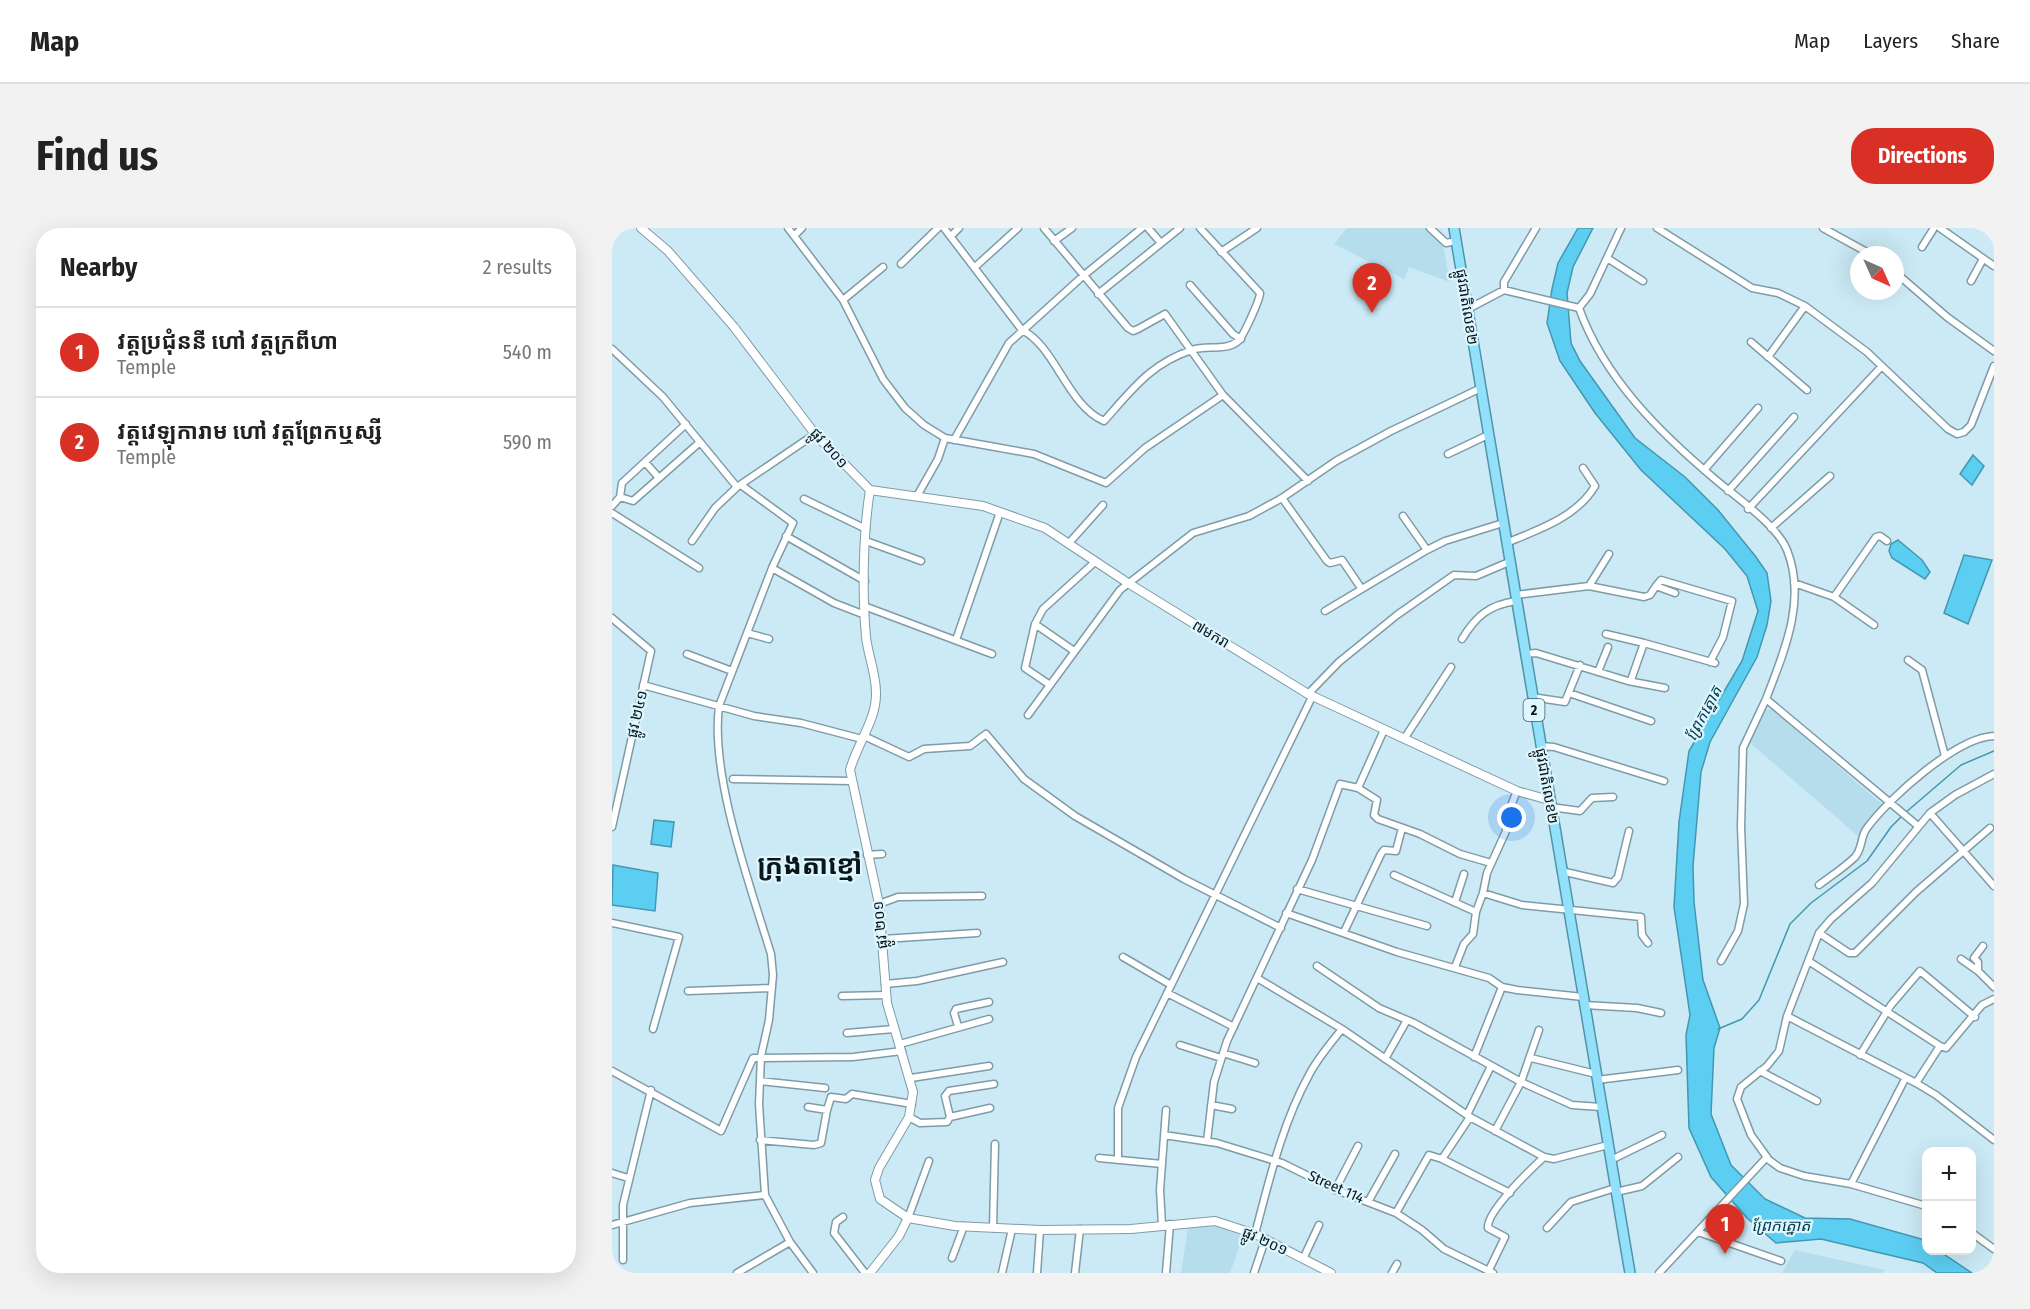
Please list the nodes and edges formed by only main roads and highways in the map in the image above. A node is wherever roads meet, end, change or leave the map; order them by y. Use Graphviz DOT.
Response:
graph roads {
  1 [pos="1454,228"];
  2 [pos="1630,1273"];
  1 -- 2 [label="highway, ផ្លូវជាតិលេខ២ / 2"];
}
